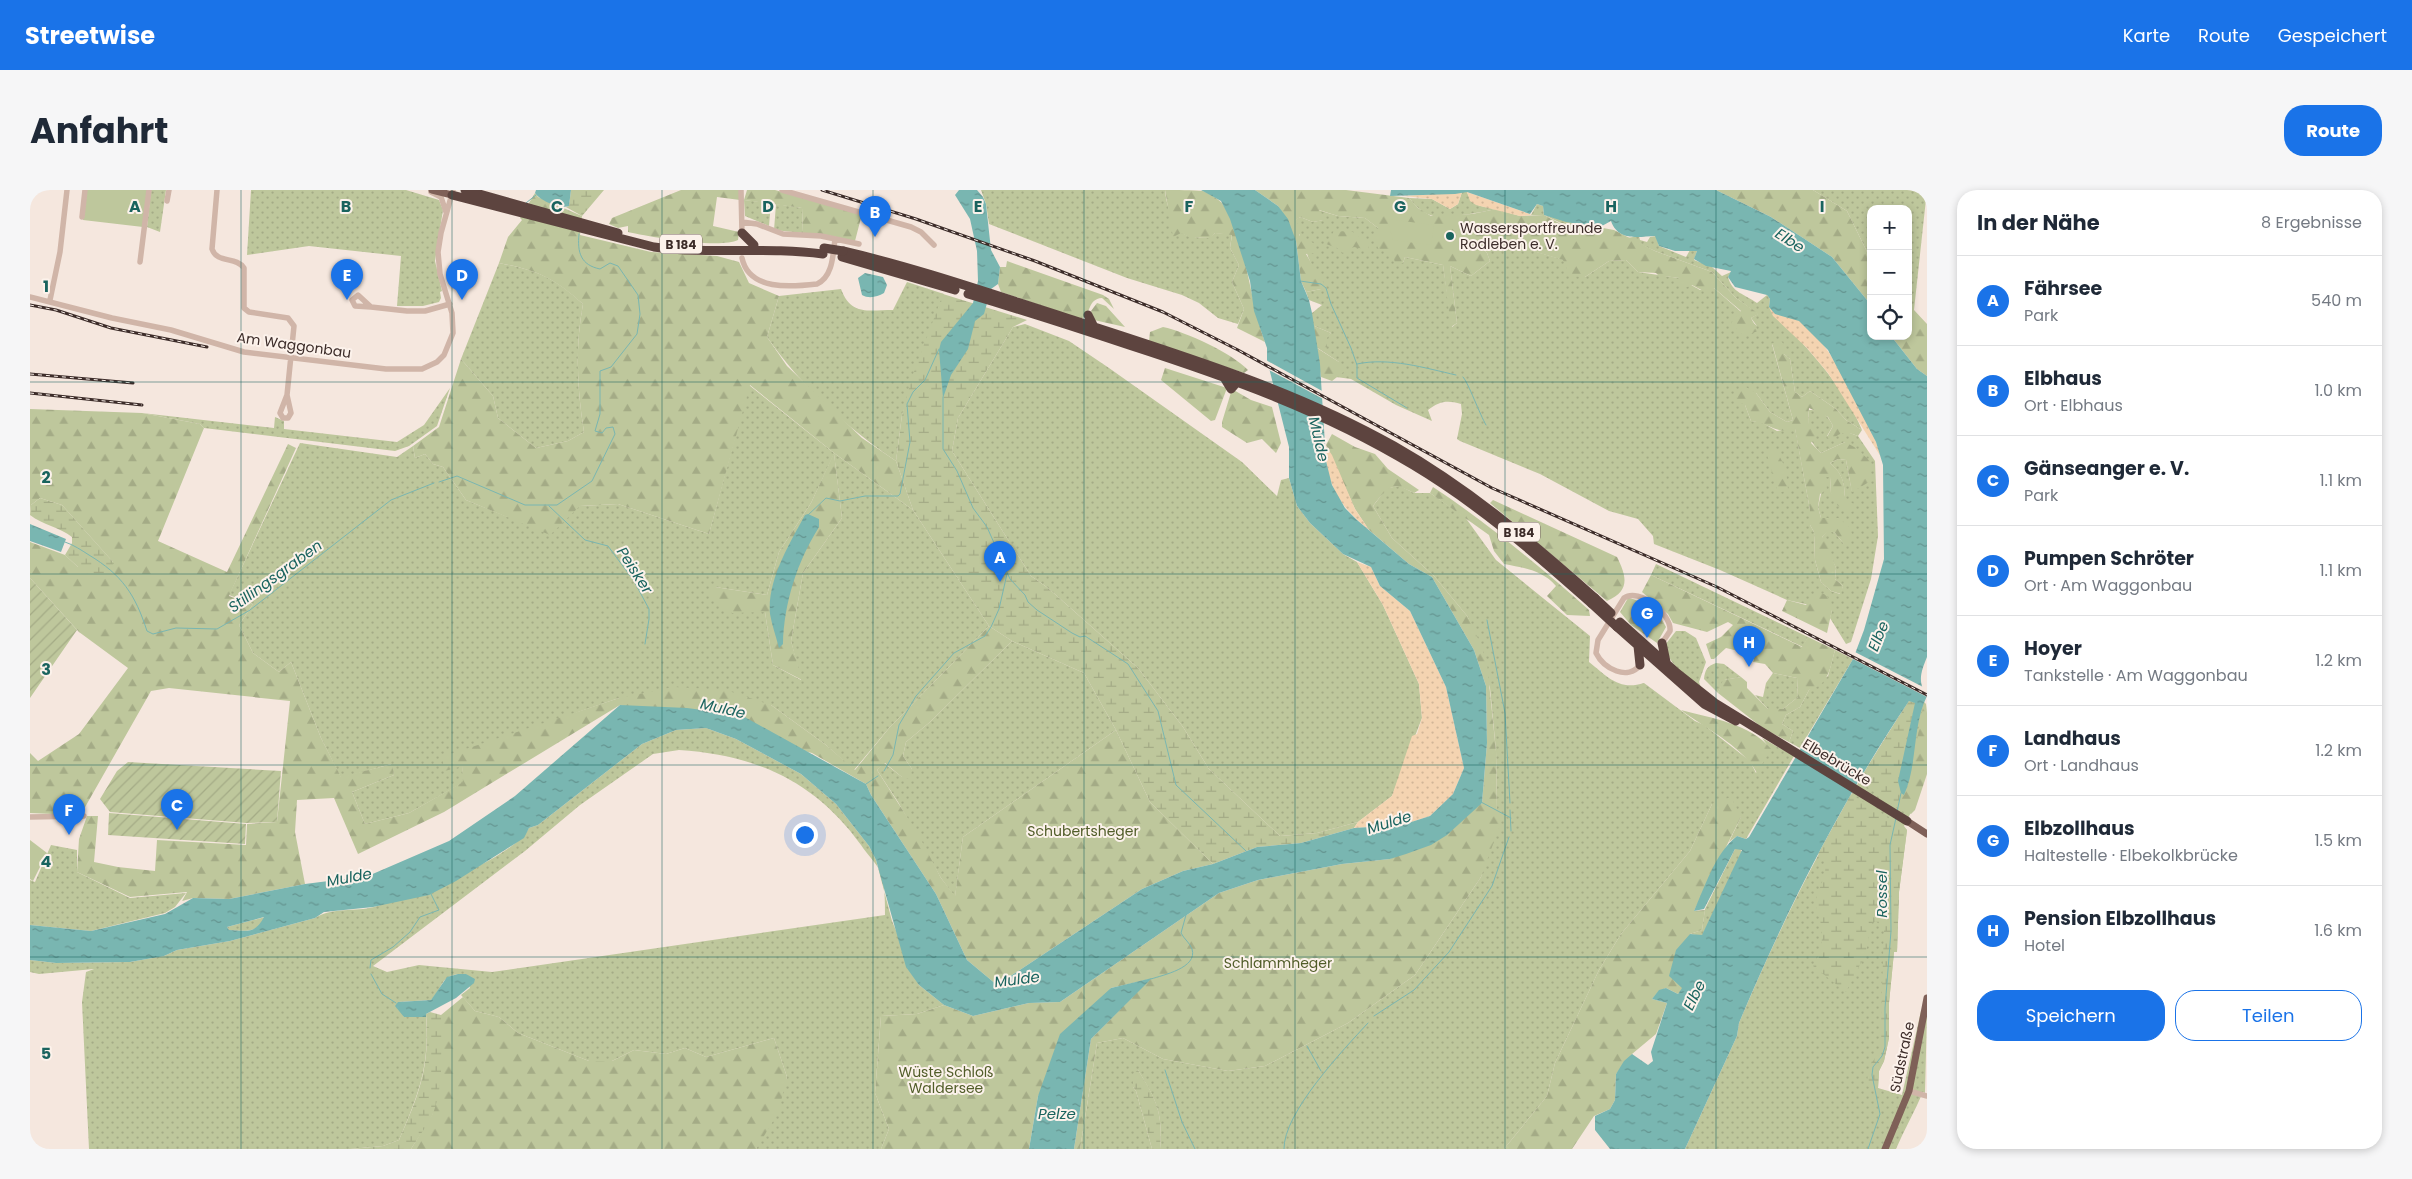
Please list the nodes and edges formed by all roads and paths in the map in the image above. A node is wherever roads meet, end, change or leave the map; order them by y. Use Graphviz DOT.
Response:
graph roads {
  1 [pos="67,190"];
  2 [pos="85,190"];
  3 [pos="150,190"];
  4 [pos="169,190"];
  5 [pos="217,190"];
  6 [pos="431,190"];
  7 [pos="465,190"];
  8 [pos="742,190"];
  9 [pos="782,190"];
  10 [pos="452,192"];
  11 [pos="167,202"];
  12 [pos="515,207"];
  13 [pos="446,212"];
  14 [pos="82,217"];
  15 [pos="742,222"];
  16 [pos="742,233"];
  17 [pos="835,239"];
  18 [pos="859,244"];
  19 [pos="934,245"];
  20 [pos="736,248"];
  21 [pos="748,251"];
  22 [pos="140,262"];
  23 [pos="30,297"];
  24 [pos="50,300"];
  25 [pos="999,300"];
  26 [pos="450,304"];
  27 [pos="370,307"];
  28 [pos="1118,338"];
  29 [pos="1167,354"];
  30 [pos="291,358"];
  31 [pos="1260,386"];
  32 [pos="287,395"];
  33 [pos="1619,624"];
  34 [pos="1662,643"];
  35 [pos="1638,646"];
  36 [pos="1651,654"];
  37 [pos="1665,663"];
  38 [pos="1640,665"];
  39 [pos="1753,727"];
  40 [pos="84,816"];
  41 [pos="30,817"];
  42 [pos="1907,821"];
  43 [pos="1927,834"];
  44 [pos="1927,998"];
  45 [pos="1923,1035"];
  46 [pos="1909,1091"];
  47 [pos="1927,1096"];
  48 [pos="1885,1149"];
  1 -- 24 [label="street"];
  2 -- 14 [label="street"];
  3 -- 22 [label="street"];
  4 -- 11 [label="street"];
  5 -- 30 [label="street"];
  6 -- 10 [label="main road, B 184"];
  6 -- 13 [label="street"];
  7 -- 12 [label="highway, B 184"];
  8 -- 15 [label="street"];
  9 -- 19 [label="street"];
  10 -- 12 [label="highway, B 184"];
  10 -- 13 [label="street, Am Waggonbau"];
  12 -- 20 [label="highway, B 184"];
  13 -- 26 [label="street, Am Waggonbau"];
  15 -- 16 [label="street"];
  15 -- 17 [label="street"];
  16 -- 20 [label="highway"];
  16 -- 21 [label="highway"];
  17 -- 18 [label="street"];
  17 -- 21 [label="street"];
  20 -- 21 [label="highway, B 184"];
  20 -- 21 [label="highway"];
  21 -- 25 [label="highway, B 184, bridge"];
  23 -- 24 [label="street, Am Waggonbau"];
  24 -- 30 [label="street, Am Waggonbau"];
  25 -- 28 [label="highway, B 184"];
  25 -- 28 [label="highway, B 184"];
  26 -- 27 [label="street"];
  26 -- 30 [label="street, Am Waggonbau"];
  28 -- 29 [label="highway, B 184"];
  29 -- 31 [label="highway, B 184"];
  29 -- 31 [label="highway, B 184"];
  30 -- 32 [label="street"];
  31 -- 33 [label="highway, B 184, bridge"];
  33 -- 35 [label="highway, B 184"];
  33 -- 36 [label="highway, B 184"];
  34 -- 36 [label="highway"];
  34 -- 37 [label="highway"];
  34 -- 38 [label="street"];
  35 -- 36 [label="highway, B 184"];
  35 -- 38 [label="highway"];
  36 -- 37 [label="highway, B 184"];
  36 -- 38 [label="highway"];
  36 -- 39 [label="highway, B 184"];
  37 -- 39 [label="highway, B 184"];
  39 -- 42 [label="highway, Elbebrücke / B 184"];
  40 -- 41 [label="street"];
  42 -- 43 [label="main road, B 184"];
  44 -- 45 [label="main road, Südstraße"];
  45 -- 46 [label="main road, Südstraße"];
  46 -- 47 [label="street"];
  46 -- 48 [label="main road, Südstraße"];
}
